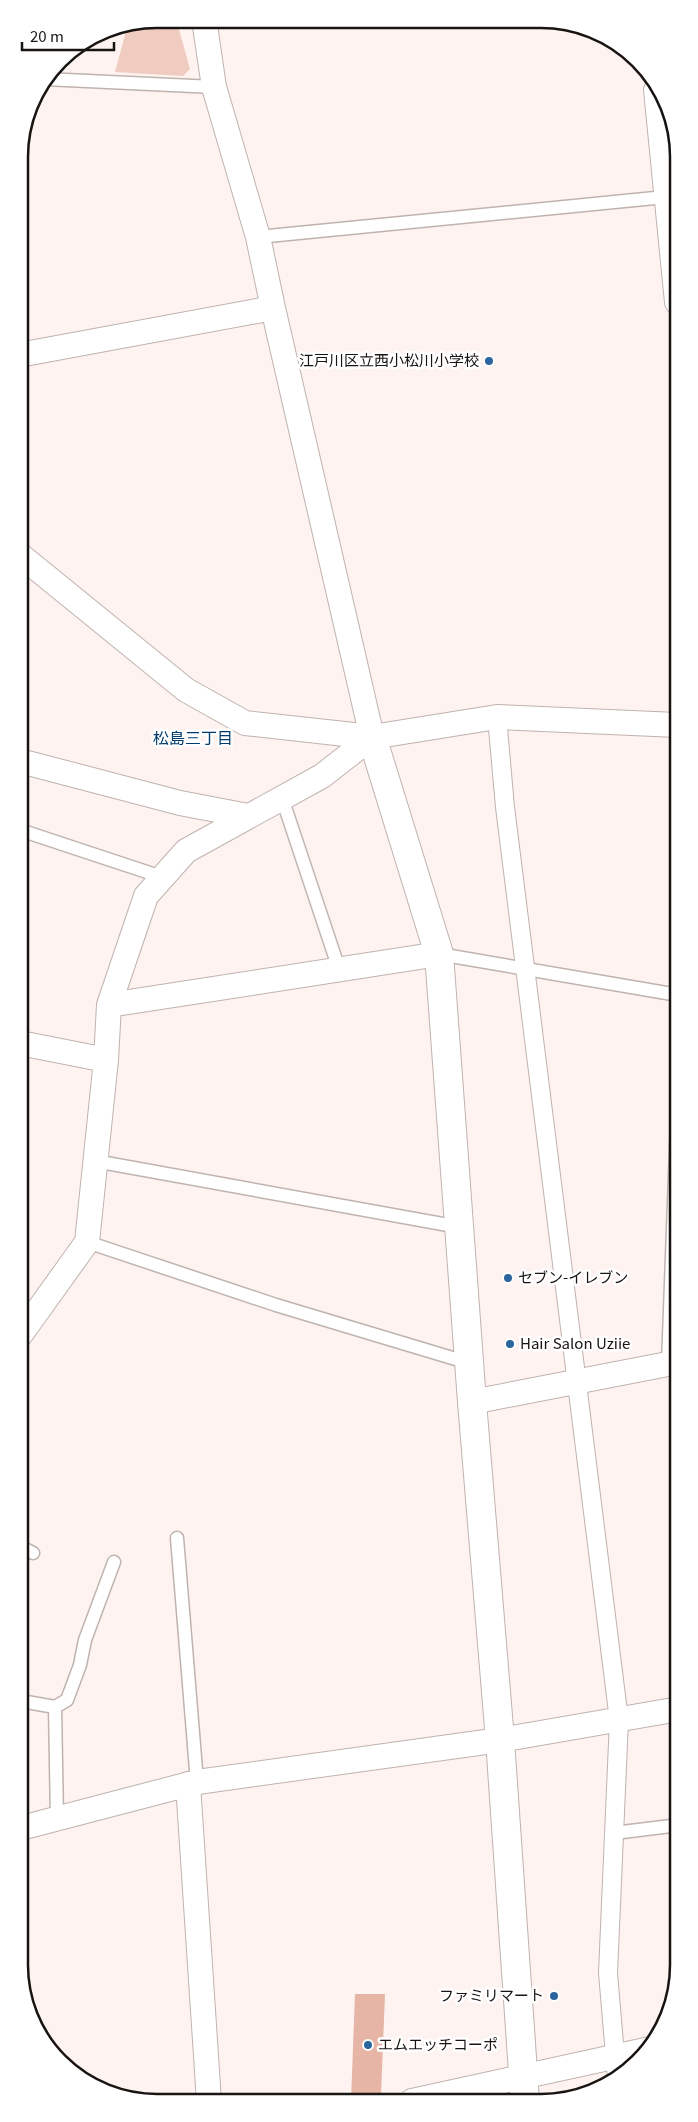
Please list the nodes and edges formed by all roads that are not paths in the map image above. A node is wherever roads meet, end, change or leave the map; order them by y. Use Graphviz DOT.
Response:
graph roads {
  1 [pos="205,28"];
  2 [pos="53,79"];
  3 [pos="214,87"];
  4 [pos="657,99"];
  5 [pos="665,197"];
  6 [pos="258,237"];
  7 [pos="670,240"];
  8 [pos="273,308"];
  9 [pos="28,353"];
  10 [pos="28,562"];
  11 [pos="497,717"];
  12 [pos="670,725"];
  13 [pos="372,737"];
  14 [pos="28,763"];
  15 [pos="282,798"];
  16 [pos="248,816"];
  17 [pos="28,833"];
  18 [pos="162,877"];
  19 [pos="439,954"];
  20 [pos="339,969"];
  21 [pos="526,969"];
  22 [pos="670,994"];
  23 [pos="109,1005"];
  24 [pos="28,1045"];
  25 [pos="106,1060"];
  26 [pos="96,1161"];
  27 [pos="458,1227"];
  28 [pos="87,1242"];
  29 [pos="28,1323"];
  30 [pos="470,1363"];
  31 [pos="670,1364"];
  32 [pos="576,1382"];
  33 [pos="472,1402"];
  34 [pos="177,1538"];
  35 [pos="28,1550"];
  36 [pos="33,1553"];
  37 [pos="114,1562"];
  38 [pos="28,1702"];
  39 [pos="55,1707"];
  40 [pos="670,1712"];
  41 [pos="619,1720"];
  42 [pos="500,1740"];
  43 [pos="192,1783"];
  44 [pos="56,1819"];
  45 [pos="28,1826"];
  46 [pos="670,1827"];
  47 [pos="614,1833"];
  48 [pos="630,2060"];
  49 [pos="616,2068"];
  50 [pos="524,2088"];
  51 [pos="209,2094"];
  52 [pos="472,2094"];
  1 -- 3 [label="street"];
  2 -- 3 [label="lane"];
  3 -- 6 [label="street"];
  4 -- 5 [label="street"];
  5 -- 6 [label="lane"];
  5 -- 7 [label="street"];
  6 -- 8 [label="street"];
  8 -- 9 [label="street"];
  8 -- 13 [label="street"];
  10 -- 13 [label="street"];
  11 -- 12 [label="street"];
  11 -- 13 [label="street"];
  11 -- 21 [label="street"];
  13 -- 15 [label="street"];
  13 -- 19 [label="street"];
  14 -- 16 [label="street"];
  15 -- 16 [label="street"];
  15 -- 20 [label="lane"];
  16 -- 18 [label="street"];
  17 -- 18 [label="lane"];
  18 -- 23 [label="street"];
  19 -- 20 [label="street"];
  19 -- 21 [label="lane"];
  19 -- 27 [label="street"];
  20 -- 23 [label="street"];
  21 -- 22 [label="lane"];
  21 -- 32 [label="street"];
  23 -- 25 [label="street"];
  24 -- 25 [label="street"];
  25 -- 26 [label="street"];
  26 -- 27 [label="lane"];
  26 -- 28 [label="street"];
  27 -- 30 [label="street"];
  28 -- 29 [label="street"];
  28 -- 30 [label="lane"];
  30 -- 33 [label="street"];
  31 -- 32 [label="street"];
  32 -- 33 [label="street"];
  32 -- 41 [label="street"];
  33 -- 42 [label="street"];
  34 -- 43 [label="lane"];
  35 -- 36 [label="lane"];
  37 -- 39 [label="lane"];
  38 -- 39 [label="lane"];
  39 -- 44 [label="lane"];
  40 -- 41 [label="street"];
  41 -- 42 [label="street"];
  41 -- 47 [label="street"];
  42 -- 43 [label="street"];
  42 -- 50 [label="street"];
  43 -- 44 [label="street"];
  43 -- 51 [label="street"];
  44 -- 45 [label="street"];
  46 -- 47 [label="lane"];
  47 -- 49 [label="street"];
  48 -- 49 [label="street"];
  49 -- 50 [label="street"];
  50 -- 52 [label="street"];
}
